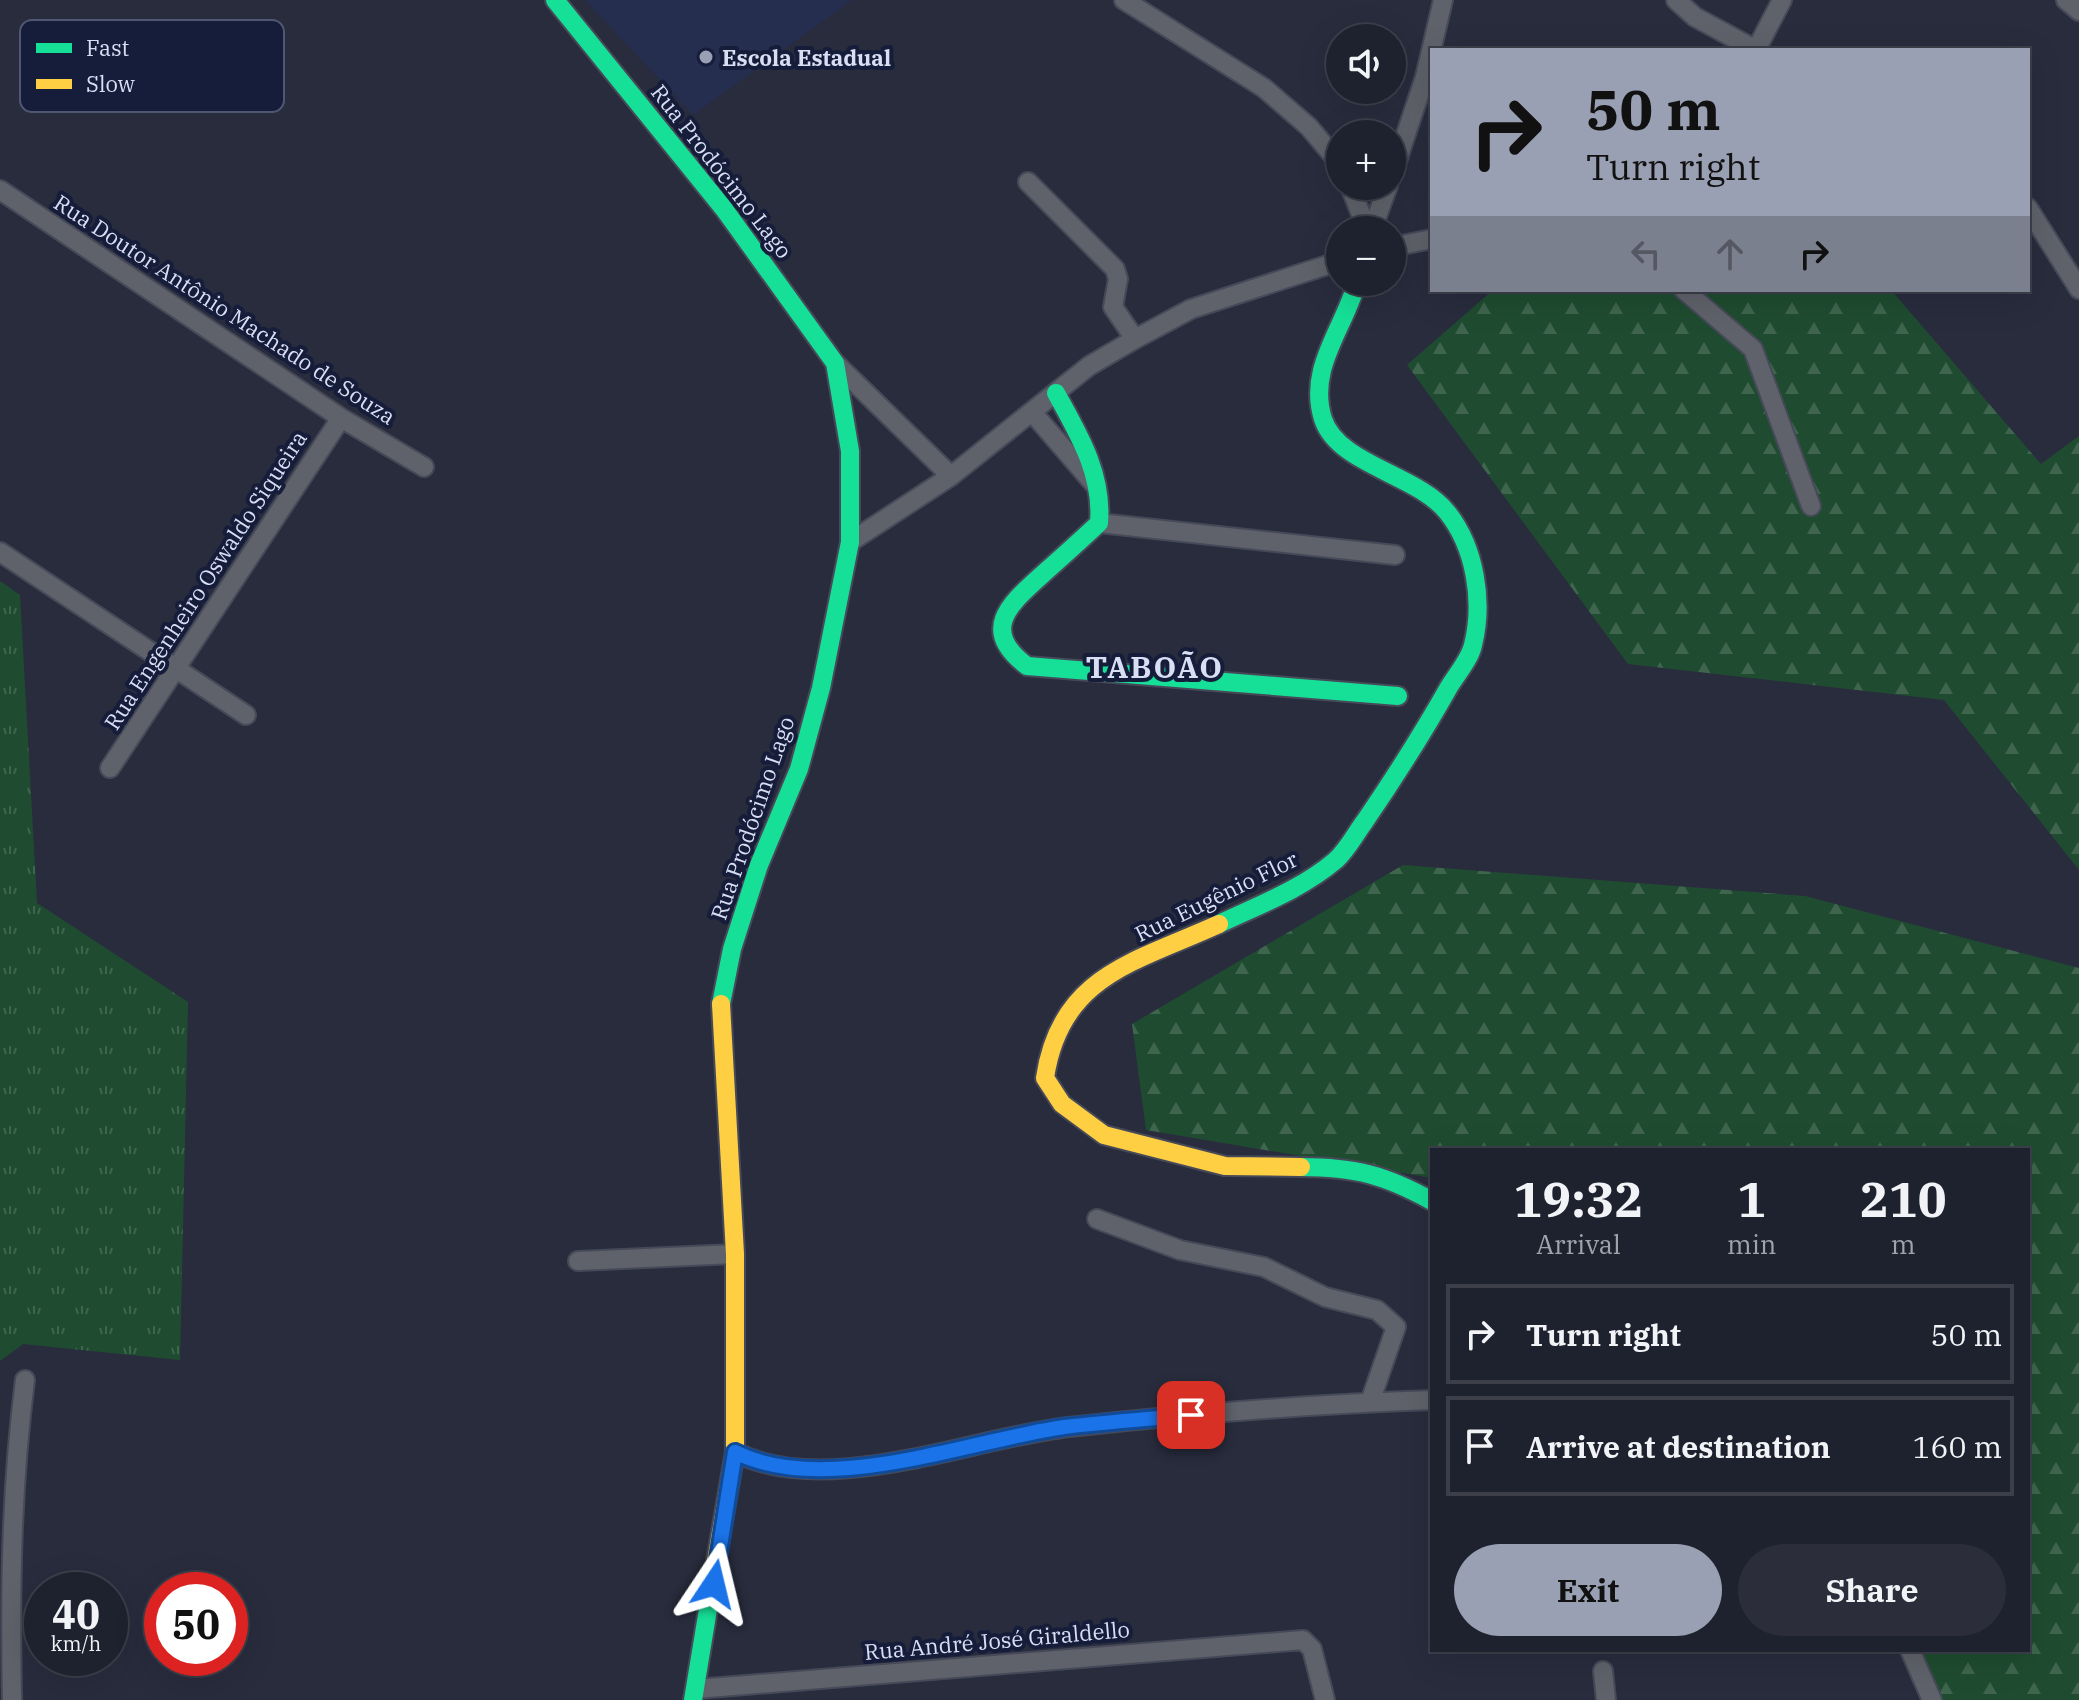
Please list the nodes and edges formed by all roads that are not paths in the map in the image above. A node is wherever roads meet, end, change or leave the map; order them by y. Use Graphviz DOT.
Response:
graph roads {
  1 [pos="555,0"];
  2 [pos="1124,0"];
  3 [pos="1443,0"];
  4 [pos="1676,0"];
  5 [pos="1782,0"];
  6 [pos="2066,0"];
  7 [pos="2079,11"];
  8 [pos="1432,48"];
  9 [pos="1752,48"];
  10 [pos="1757,48"];
  11 [pos="1430,56"];
  12 [pos="1406,134"];
  13 [pos="1326,147"];
  14 [pos="1028,182"];
  15 [pos="0,190"];
  16 [pos="2030,211"];
  17 [pos="1430,239"];
  18 [pos="1406,244"];
  19 [pos="1326,266"];
  20 [pos="2073,266"];
  21 [pos="2079,289"];
  22 [pos="1686,292"];
  23 [pos="1353,296"];
  24 [pos="1135,339"];
  25 [pos="835,363"];
  26 [pos="1056,393"];
  27 [pos="1032,412"];
  28 [pos="341,418"];
  29 [pos="1082,443"];
  30 [pos="1066,455"];
  31 [pos="424,467"];
  32 [pos="951,476"];
  33 [pos="1096,486"];
  34 [pos="1811,506"];
  35 [pos="1099,523"];
  36 [pos="850,542"];
  37 [pos="0,552"];
  38 [pos="1395,555"];
  39 [pos="175,666"];
  40 [pos="1398,696"];
  41 [pos="246,715"];
  42 [pos="110,768"];
  43 [pos="1430,1200"];
  44 [pos="1097,1219"];
  45 [pos="735,1254"];
  46 [pos="578,1261"];
  47 [pos="25,1380"];
  48 [pos="1430,1400"];
  49 [pos="1370,1402"];
  50 [pos="735,1452"];
  51 [pos="1911,1652"];
  52 [pos="1603,1671"];
  53 [pos="694,1694"];
  54 [pos="12,1700"];
  55 [pos="1325,1700"];
  56 [pos="1606,1700"];
  57 [pos="1932,1700"];
  1 -- 25 [label="street, Rua Prodócimo Lago"];
  2 -- 13 [label="street"];
  3 -- 8 [label="street"];
  4 -- 9 [label="street"];
  5 -- 10 [label="street"];
  6 -- 7 [label="street"];
  11 -- 12 [label="street"];
  14 -- 24 [label="street"];
  15 -- 28 [label="street, Rua Doutor Antônio Machado de Souza"];
  16 -- 20 [label="street"];
  17 -- 18 [label="street"];
  19 -- 24 [label="street"];
  20 -- 21 [label="street"];
  22 -- 34 [label="street"];
  23 -- 43 [label="street, Rua Eugênio Flor"];
  24 -- 26 [label="street"];
  25 -- 32 [label="street"];
  25 -- 36 [label="street, Rua Prodócimo Lago"];
  26 -- 27 [label="street"];
  26 -- 29 [label="street"];
  27 -- 30 [label="street"];
  27 -- 32 [label="street"];
  28 -- 31 [label="street, Rua Doutor Antônio Machado de Souza"];
  28 -- 39 [label="street, Rua Engenheiro Oswaldo Siqueira"];
  29 -- 30 [label="street"];
  29 -- 33 [label="street"];
  30 -- 33 [label="street"];
  32 -- 36 [label="street"];
  33 -- 35 [label="street"];
  35 -- 38 [label="street"];
  35 -- 40 [label="street"];
  36 -- 45 [label="street, Rua Prodócimo Lago"];
  37 -- 39 [label="street"];
  39 -- 41 [label="street"];
  39 -- 42 [label="street, Rua Engenheiro Oswaldo Siqueira"];
  44 -- 49 [label="street"];
  45 -- 46 [label="street"];
  45 -- 50 [label="street, Rua Prodócimo Lago"];
  47 -- 54 [label="street"];
  48 -- 49 [label="street"];
  49 -- 50 [label="street"];
  50 -- 53 [label="street, Rua Prodócimo Lago"];
  51 -- 57 [label="street"];
  52 -- 56 [label="street"];
  53 -- 55 [label="street, Rua André José Giraldello"];
}
